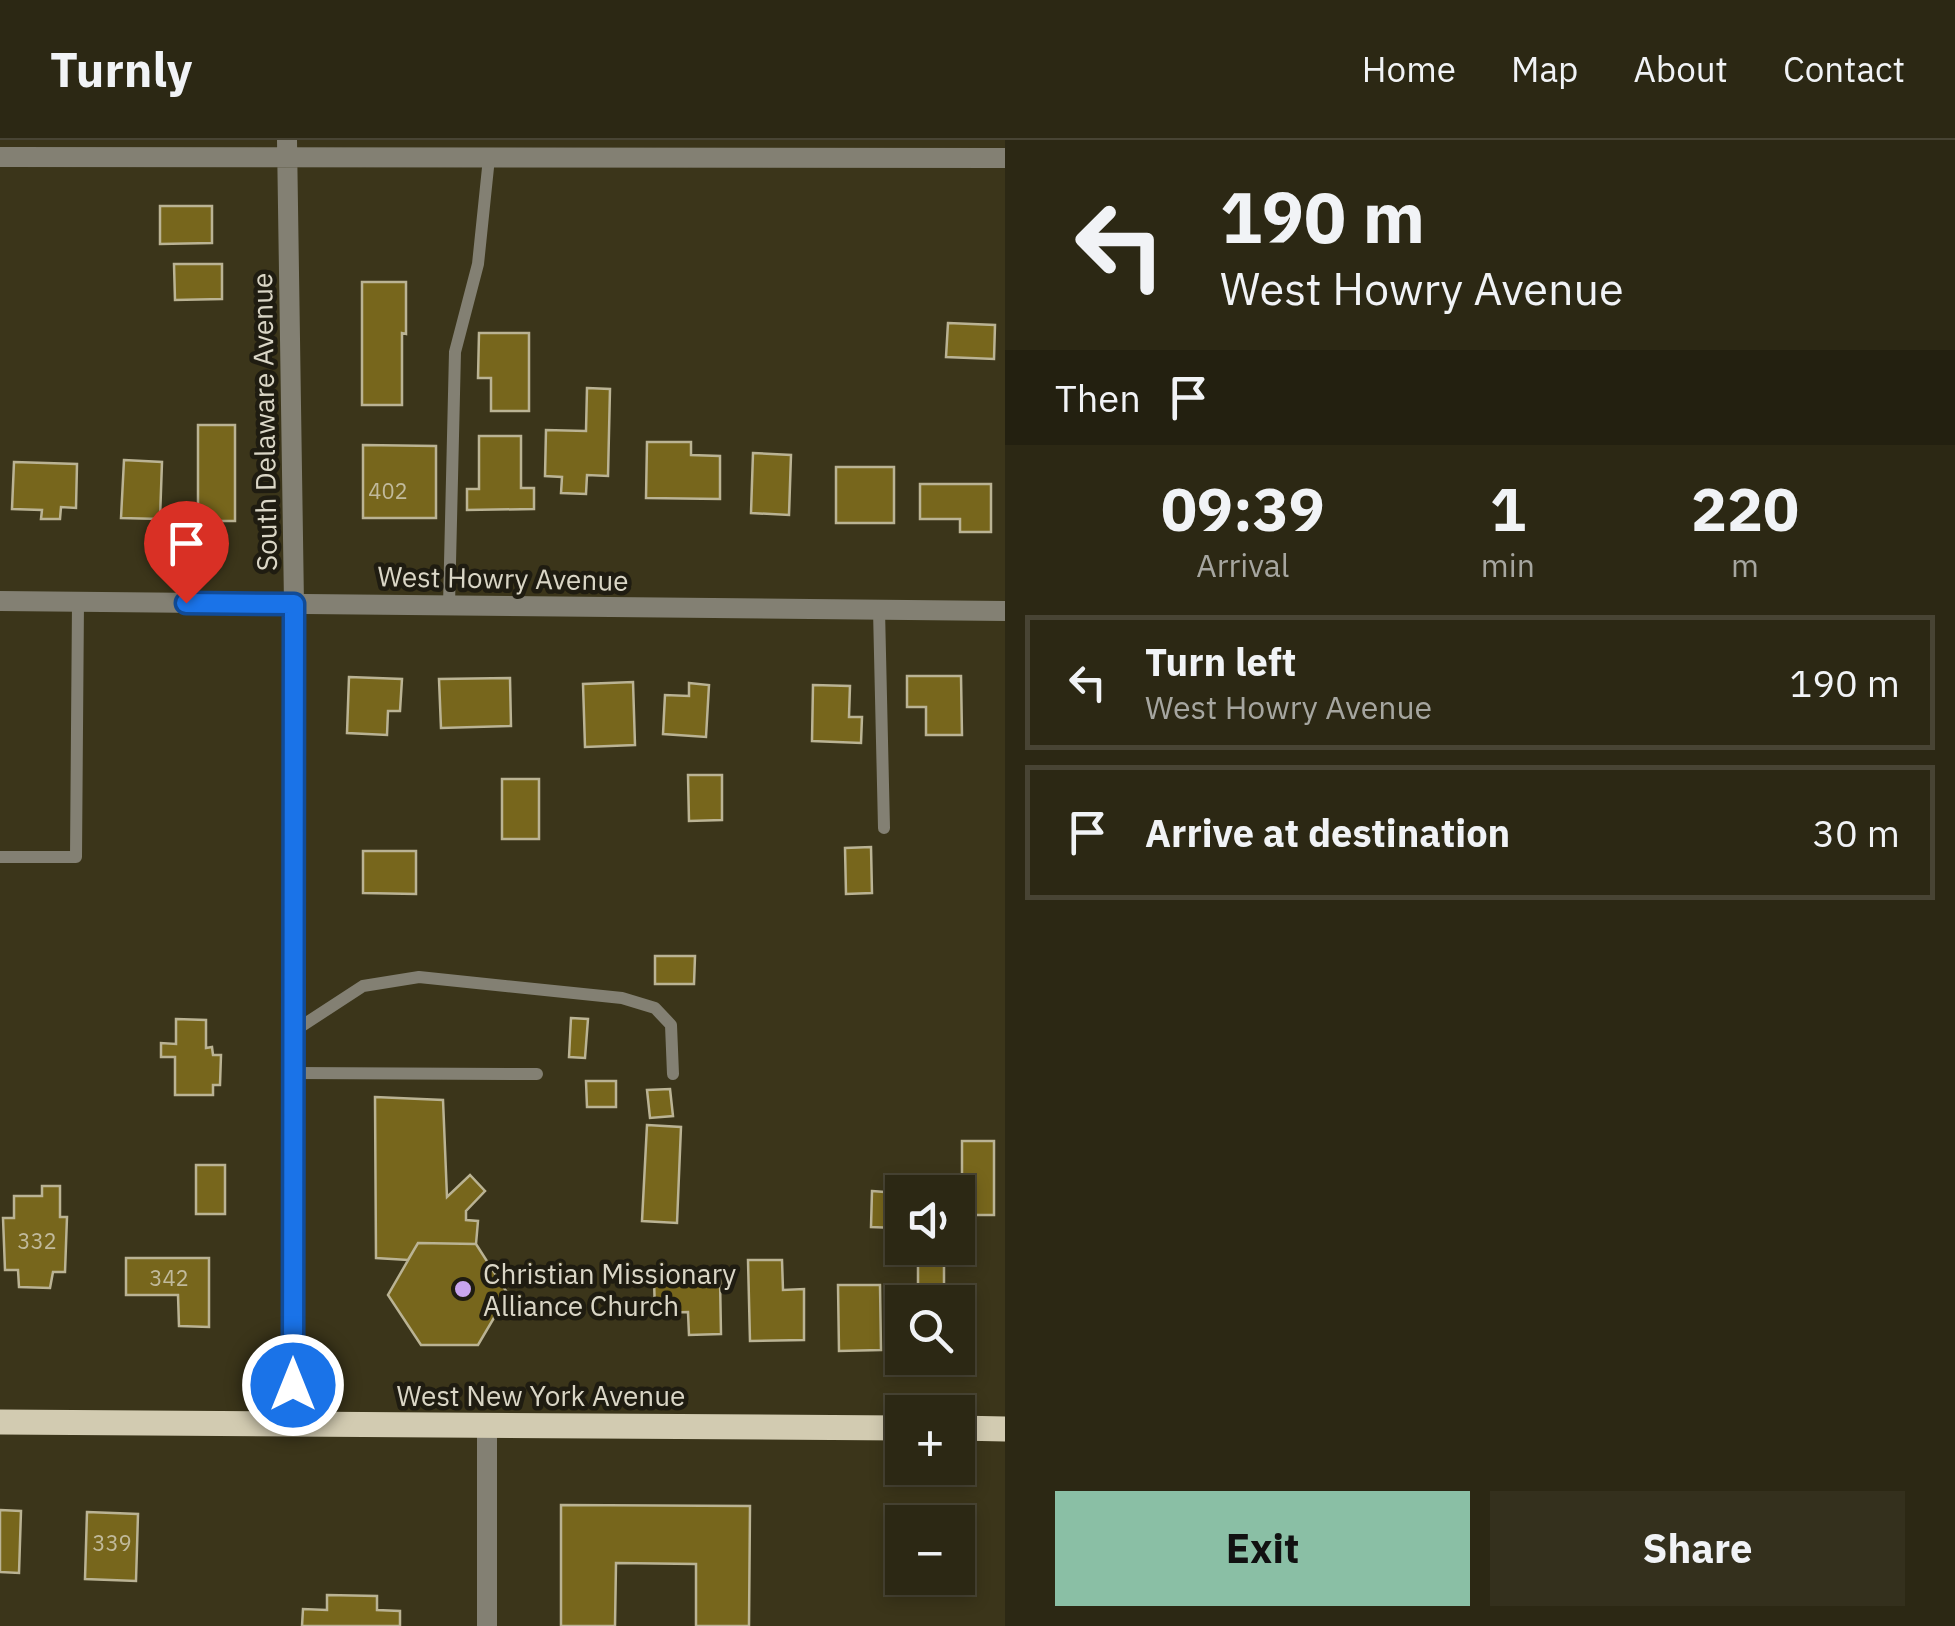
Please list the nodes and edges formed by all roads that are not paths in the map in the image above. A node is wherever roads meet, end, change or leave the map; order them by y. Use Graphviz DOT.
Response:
graph roads {
  1 [pos="287,149"];
  2 [pos="0,158"];
  3 [pos="489,158"];
  4 [pos="1005,158"];
  5 [pos="0,601"];
  6 [pos="78,602"];
  7 [pos="294,604"];
  8 [pos="449,605"];
  9 [pos="879,610"];
  10 [pos="1005,611"];
  11 [pos="884,828"];
  12 [pos="0,856"];
  13 [pos="294,1031"];
  14 [pos="294,1073"];
  15 [pos="537,1074"];
  16 [pos="673,1074"];
  17 [pos="0,1422"];
  18 [pos="293,1424"];
  19 [pos="487,1425"];
  20 [pos="885,1428"];
  21 [pos="975,1428"];
  22 [pos="1005,1428"];
  23 [pos="487,1626"];
  1 -- 2 [label="street"];
  1 -- 3 [label="street"];
  1 -- 7 [label="street, South Delaware Avenue"];
  3 -- 4 [label="street"];
  3 -- 8 [label="lane"];
  5 -- 6 [label="street, West Howry Avenue"];
  6 -- 7 [label="street, West Howry Avenue"];
  6 -- 12 [label="lane"];
  7 -- 8 [label="street, West Howry Avenue"];
  7 -- 13 [label="street, South Delaware Avenue"];
  8 -- 9 [label="street, West Howry Avenue"];
  9 -- 10 [label="street, West Howry Avenue"];
  9 -- 11 [label="lane"];
  13 -- 14 [label="street, South Delaware Avenue"];
  13 -- 16 [label="lane"];
  14 -- 15 [label="lane"];
  14 -- 18 [label="street, South Delaware Avenue"];
  17 -- 18 [label="main road, West New York Avenue"];
  18 -- 19 [label="main road, West New York Avenue"];
  19 -- 20 [label="main road, West New York Avenue"];
  19 -- 23 [label="street"];
  21 -- 22 [label="main road"];
}
